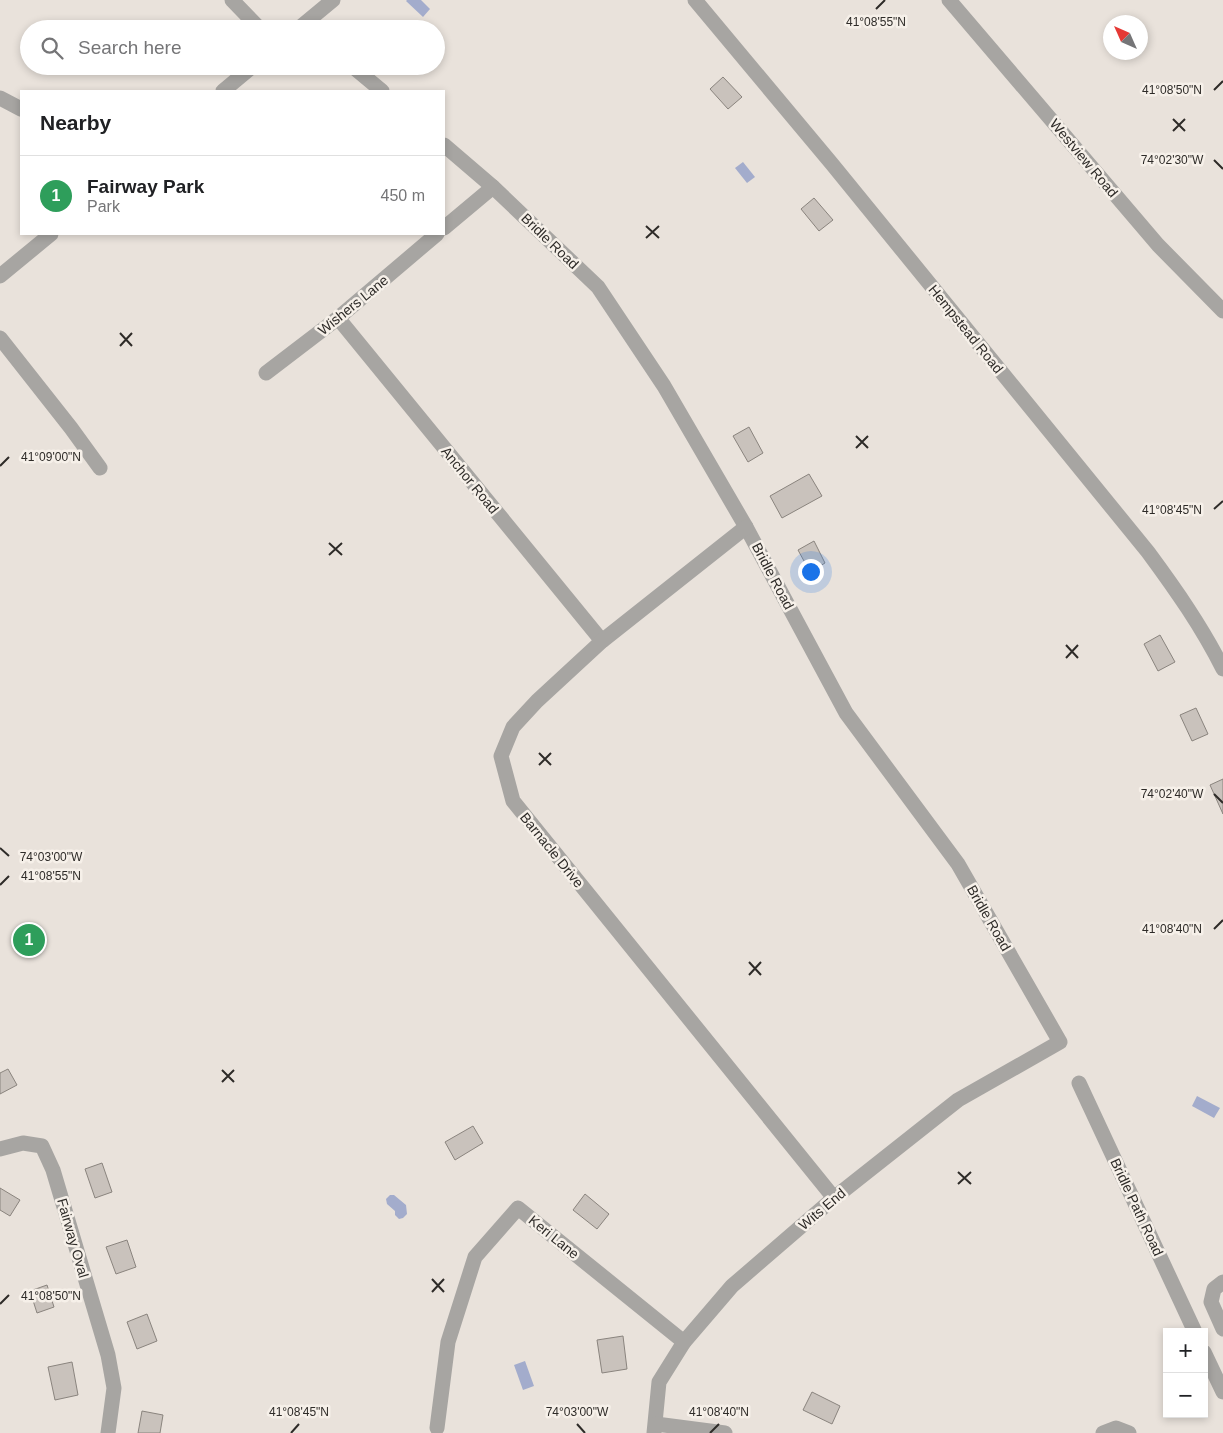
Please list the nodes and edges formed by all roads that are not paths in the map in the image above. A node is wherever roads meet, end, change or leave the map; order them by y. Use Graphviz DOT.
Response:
graph roads {
  1 [pos="232,0"];
  2 [pos="333,0"];
  3 [pos="694,0"];
  4 [pos="949,0"];
  5 [pos="251,20"];
  6 [pos="312,20"];
  7 [pos="242,75"];
  8 [pos="363,75"];
  9 [pos="224,90"];
  10 [pos="381,90"];
  11 [pos="0,98"];
  12 [pos="20,108"];
  13 [pos="445,146"];
  14 [pos="493,187"];
  15 [pos="445,227"];
  16 [pos="50,235"];
  17 [pos="437,235"];
  18 [pos="0,276"];
  19 [pos="1223,311"];
  20 [pos="338,318"];
  21 [pos="0,338"];
  22 [pos="266,373"];
  23 [pos="100,468"];
  24 [pos="746,527"];
  25 [pos="602,641"];
  26 [pos="1223,669"];
  27 [pos="1060,1042"];
  28 [pos="1079,1082"];
  29 [pos="0,1149"];
  30 [pos="834,1198"];
  31 [pos="1223,1282"];
  32 [pos="1193,1328"];
  33 [pos="1223,1329"];
  34 [pos="684,1342"];
  35 [pos="1208,1360"];
  36 [pos="1223,1392"];
  37 [pos="437,1428"];
  38 [pos="655,1428"];
  39 [pos="108,1433"];
  40 [pos="725,1433"];
  41 [pos="1103,1433"];
  42 [pos="1129,1433"];
  1 -- 5 [label="street"];
  2 -- 6 [label="street"];
  3 -- 26 [label="street, Hempstead Road"];
  4 -- 19 [label="street, Westview Road"];
  7 -- 9 [label="street"];
  8 -- 10 [label="street"];
  11 -- 12 [label="street"];
  13 -- 14 [label="street, Bridle Road"];
  14 -- 15 [label="street"];
  14 -- 24 [label="street, Bridle Road"];
  16 -- 18 [label="street"];
  17 -- 20 [label="street, Wishers Lane"];
  20 -- 22 [label="street, Wishers Lane"];
  20 -- 25 [label="street, Anchor Road"];
  21 -- 23 [label="street"];
  24 -- 25 [label="street, Barnacle Drive"];
  24 -- 27 [label="street, Bridle Road"];
  25 -- 30 [label="street, Barnacle Drive"];
  27 -- 30 [label="street, Wits End"];
  28 -- 32 [label="street, Bridle Path Road"];
  29 -- 39 [label="street, Fairway Oval"];
  30 -- 34 [label="street, Wits End"];
  31 -- 33 [label="street"];
  34 -- 37 [label="street, Keri Lane"];
  34 -- 38 [label="street, Wits End"];
  35 -- 36 [label="street"];
  38 -- 40 [label="street"];
  41 -- 42 [label="street"];
}
